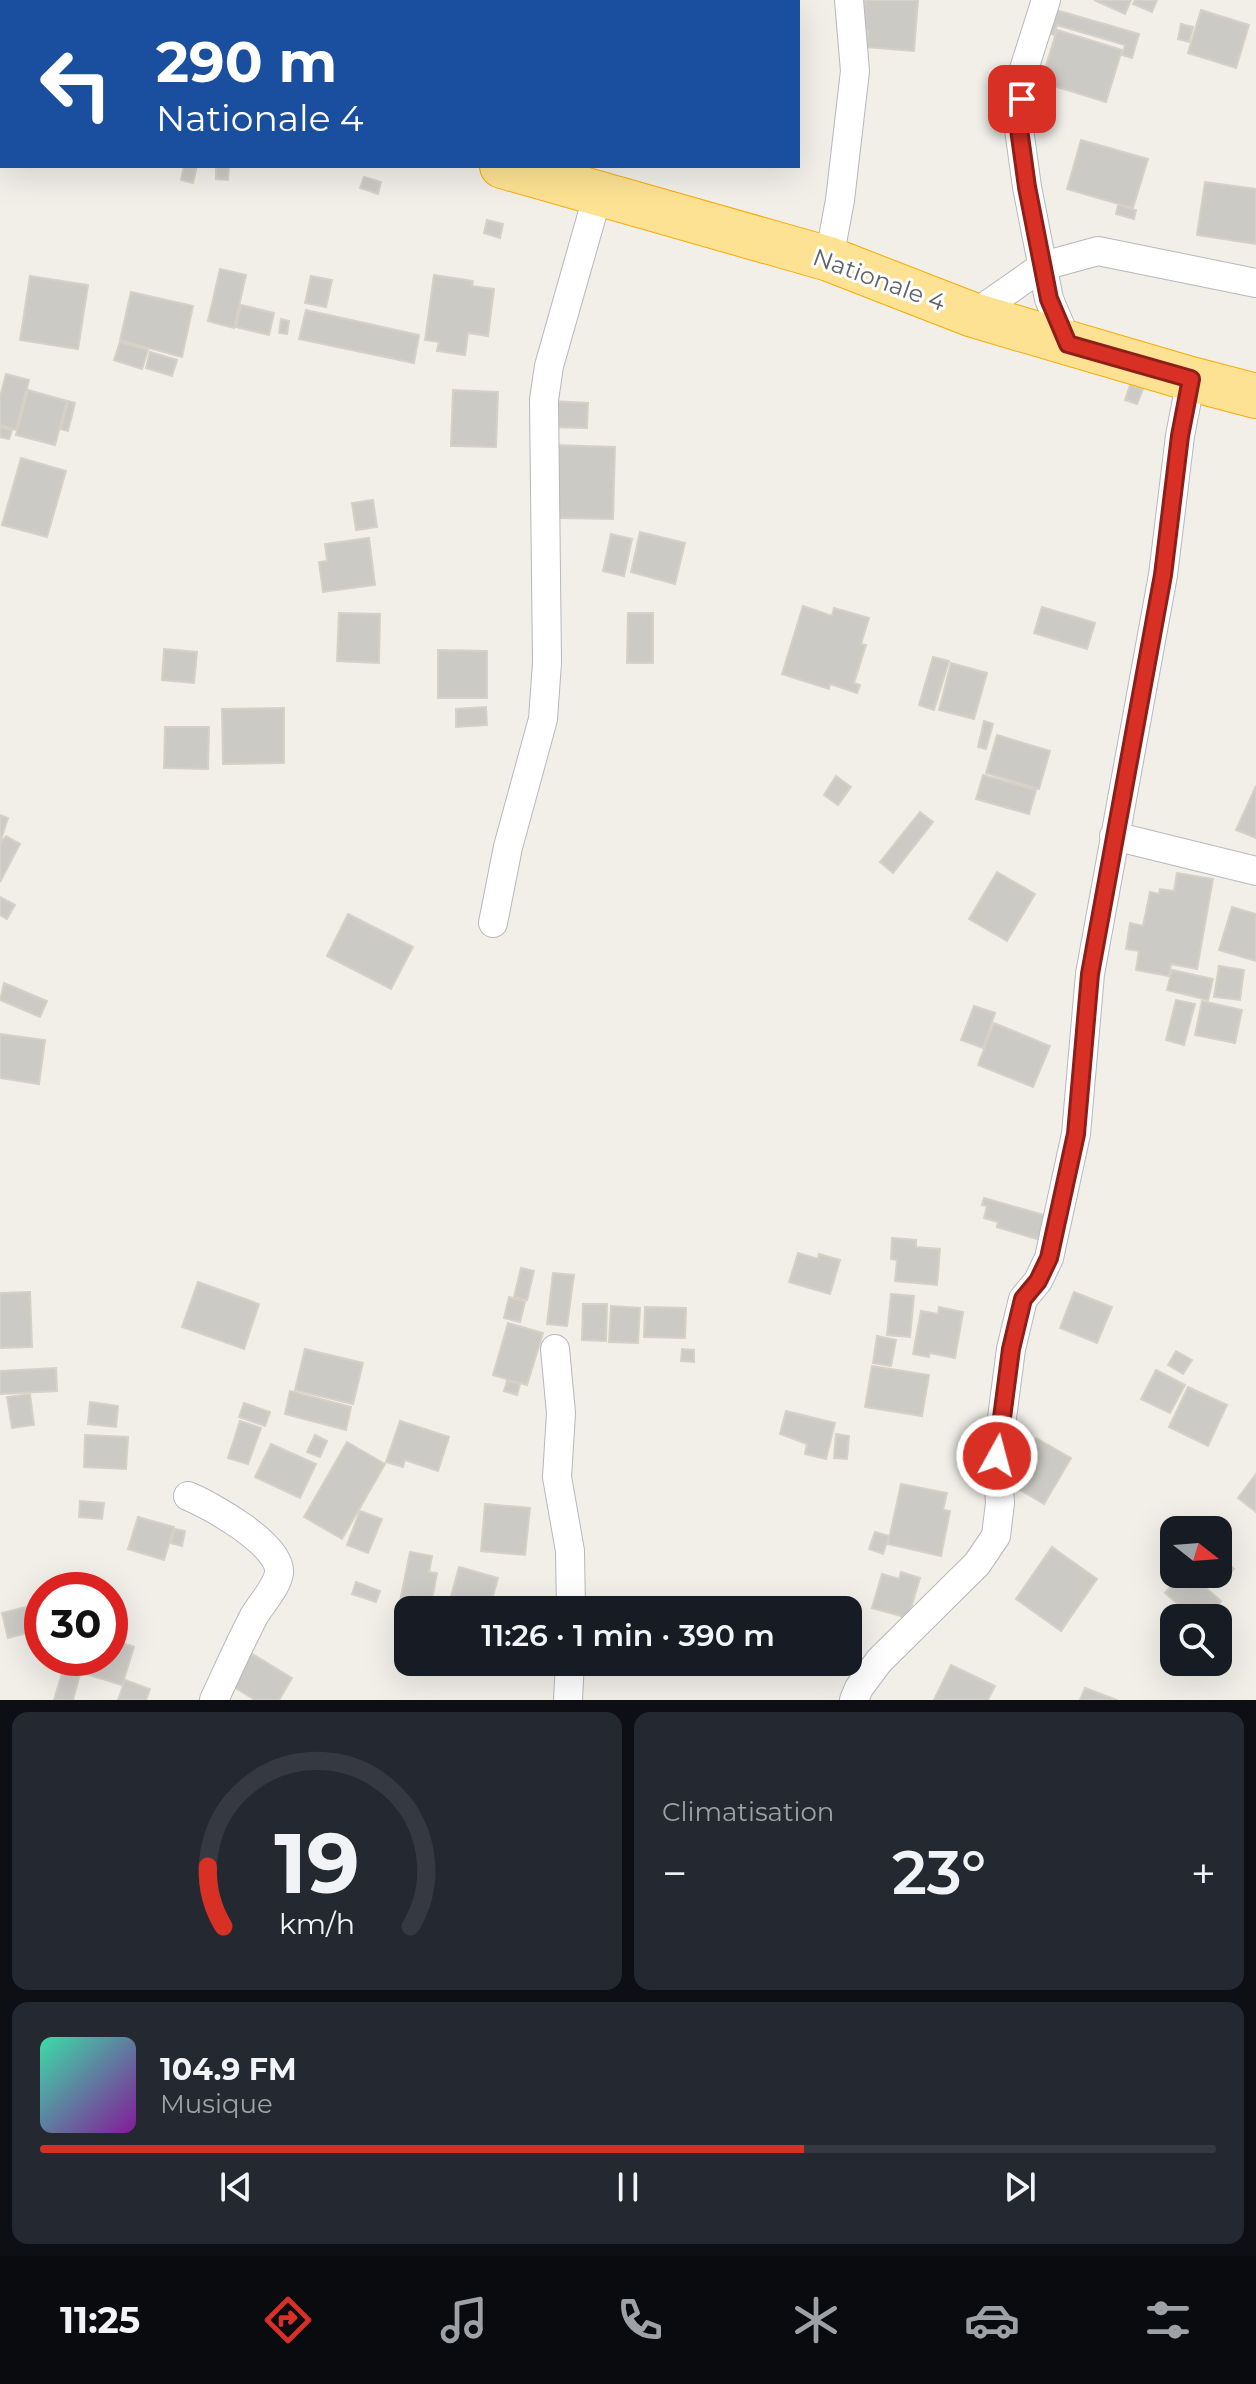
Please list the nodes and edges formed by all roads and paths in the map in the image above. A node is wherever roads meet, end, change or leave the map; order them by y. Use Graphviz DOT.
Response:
graph roads {
  1 [pos="849,0"];
  2 [pos="1046,0"];
  3 [pos="524,169"];
  4 [pos="598,194"];
  5 [pos="829,259"];
  6 [pos="1043,266"];
  7 [pos="1256,283"];
  8 [pos="973,315"];
  9 [pos="1068,344"];
  10 [pos="1191,379"];
  11 [pos="1256,396"];
  12 [pos="1114,836"];
  13 [pos="1256,871"];
  14 [pos="493,923"];
  15 [pos="555,1349"];
  16 [pos="188,1496"];
  17 [pos="571,1596"];
  18 [pos="569,1676"];
  19 [pos="214,1700"];
  20 [pos="568,1700"];
  21 [pos="854,1700"];
  1 -- 5 [label="street"];
  2 -- 6 [label="street"];
  3 -- 4 [label="highway, Nationale 4"];
  4 -- 5 [label="highway, Nationale 4"];
  4 -- 14 [label="street"];
  5 -- 8 [label="highway, Nationale 4"];
  6 -- 7 [label="street"];
  6 -- 8 [label="street"];
  6 -- 9 [label="street"];
  8 -- 9 [label="highway, Nationale 4"];
  9 -- 10 [label="highway, Nationale 4"];
  10 -- 11 [label="highway, Nationale 4"];
  10 -- 12 [label="street"];
  12 -- 13 [label="street"];
  12 -- 21 [label="street"];
  15 -- 17 [label="street"];
  16 -- 19 [label="street"];
  18 -- 20 [label="street"];
}
